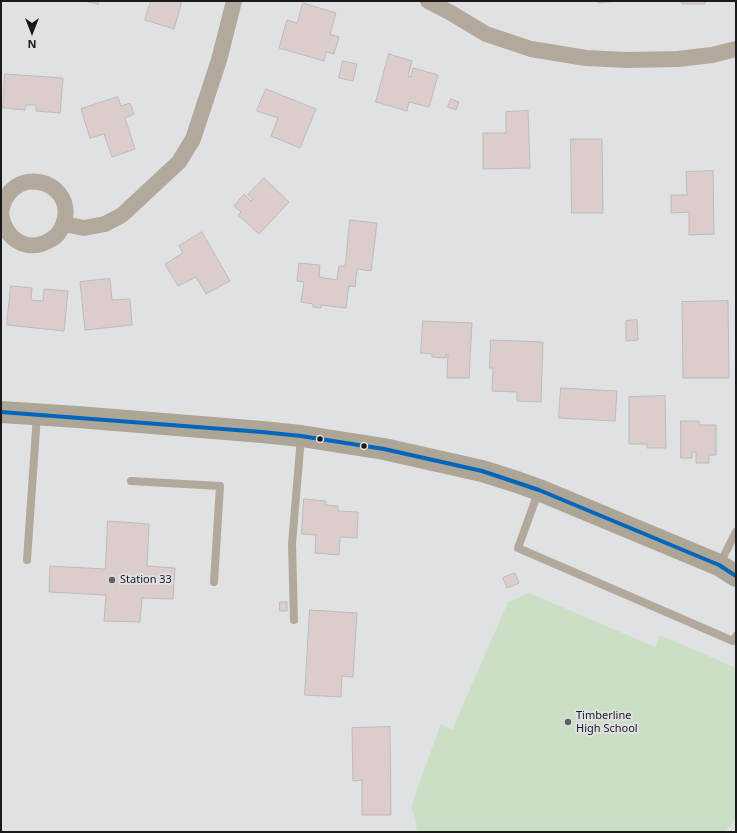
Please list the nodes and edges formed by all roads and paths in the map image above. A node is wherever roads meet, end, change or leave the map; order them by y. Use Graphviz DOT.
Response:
graph roads {
  1 [pos="234,1"];
  2 [pos="428,1"];
  3 [pos="736,49"];
  4 [pos="1,213"];
  5 [pos="64,224"];
  6 [pos="1,412"];
  7 [pos="37,414"];
  8 [pos="301,436"];
  9 [pos="132,481"];
  10 [pos="539,490"];
  11 [pos="736,532"];
  12 [pos="27,560"];
  13 [pos="728,571"];
  14 [pos="214,582"];
  15 [pos="294,620"];
  16 [pos="735,639"];
  1 -- 5 [label="street"];
  2 -- 3 [label="street"];
  4 -- 5 [label="street"];
  4 -- 5 [label="street"];
  6 -- 7 [label="street"];
  7 -- 8 [label="street"];
  7 -- 12 [label="lane"];
  8 -- 10 [label="street"];
  8 -- 15 [label="lane"];
  9 -- 14 [label="lane"];
  10 -- 13 [label="street"];
  10 -- 16 [label="lane"];
  11 -- 13 [label="lane"];
}
